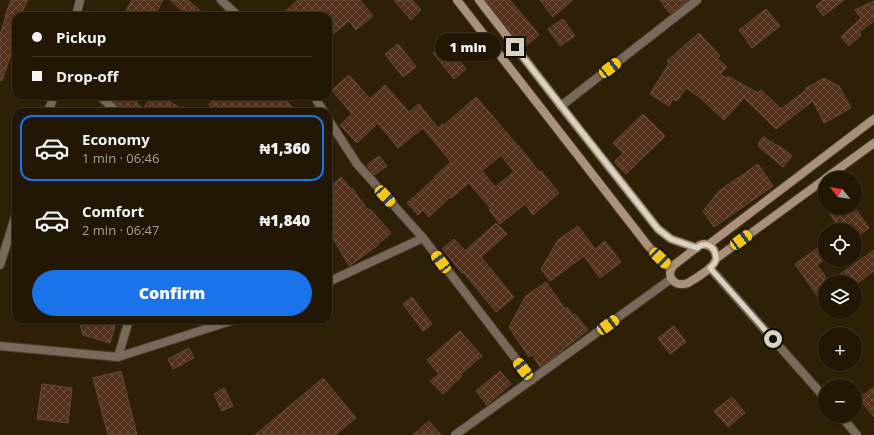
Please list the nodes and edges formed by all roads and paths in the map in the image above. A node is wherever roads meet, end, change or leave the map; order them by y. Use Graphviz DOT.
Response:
graph roads {
  1 [pos="80,0"];
  2 [pos="222,0"];
  3 [pos="457,0"];
  4 [pos="479,0"];
  5 [pos="697,0"];
  6 [pos="77,12"];
  7 [pos="234,12"];
  8 [pos="104,100"];
  9 [pos="561,106"];
  10 [pos="113,108"];
  11 [pos="874,119"];
  12 [pos="332,125"];
  13 [pos="874,143"];
  14 [pos="835,171"];
  15 [pos="818,183"];
  16 [pos="12,227"];
  17 [pos="423,238"];
  18 [pos="708,245"];
  19 [pos="697,248"];
  20 [pos="717,258"];
  21 [pos="0,265"];
  22 [pos="670,268"];
  23 [pos="710,268"];
  24 [pos="671,279"];
  25 [pos="332,280"];
  26 [pos="128,324"];
  27 [pos="221,324"];
  28 [pos="0,346"];
  29 [pos="118,357"];
  30 [pos="532,380"];
  31 [pos="818,390"];
  32 [pos="847,423"];
  33 [pos="455,435"];
  34 [pos="857,435"];
  1 -- 6 [label="street"];
  2 -- 7 [label="street"];
  3 -- 22 [label="main road"];
  4 -- 9 [label="main road"];
  5 -- 9 [label="street"];
  8 -- 10 [label="street"];
  9 -- 19 [label="main road"];
  11 -- 18 [label="main road"];
  12 -- 17 [label="street"];
  13 -- 14 [label="main road"];
  15 -- 20 [label="main road"];
  16 -- 21 [label="street"];
  17 -- 25 [label="street"];
  17 -- 30 [label="street"];
  18 -- 19 [label="main road"];
  18 -- 20 [label="main road"];
  19 -- 22 [label="main road"];
  20 -- 23 [label="main road"];
  22 -- 24 [label="main road"];
  23 -- 24 [label="main road"];
  23 -- 31 [label="street"];
  24 -- 30 [label="street"];
  26 -- 29 [label="street"];
  27 -- 29 [label="street"];
  28 -- 29 [label="street"];
  30 -- 33 [label="street"];
  32 -- 34 [label="street"];
}
